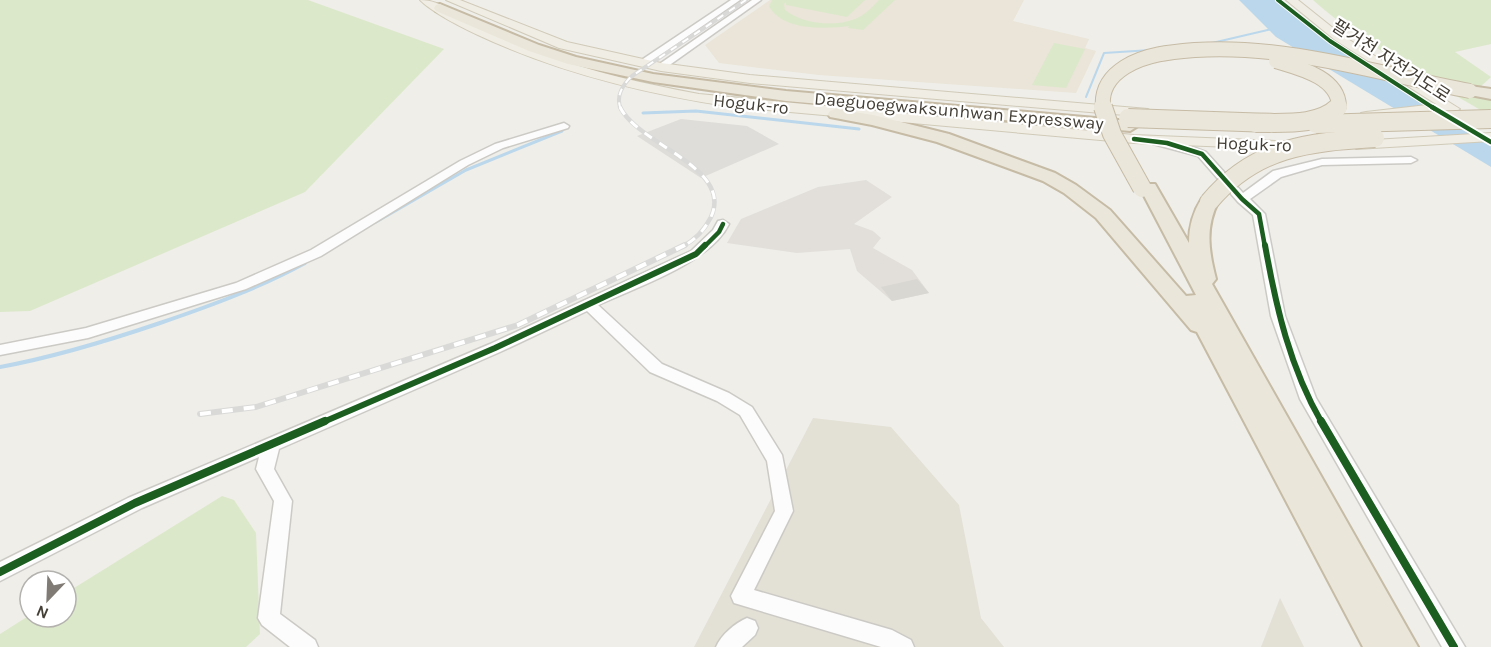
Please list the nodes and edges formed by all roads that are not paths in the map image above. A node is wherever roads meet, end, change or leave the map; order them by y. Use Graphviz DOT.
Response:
graph roads {
  1 [pos="425,0"];
  2 [pos="736,0"];
  3 [pos="757,0"];
  4 [pos="1291,0"];
  5 [pos="448,3"];
  6 [pos="643,63"];
  7 [pos="662,67"];
  8 [pos="1491,94"];
  9 [pos="1449,107"];
  10 [pos="813,111"];
  11 [pos="1361,116"];
  12 [pos="1491,119"];
  13 [pos="1255,123"];
  14 [pos="564,126"];
  15 [pos="1130,128"];
  16 [pos="1448,131"];
  17 [pos="1488,134"];
  18 [pos="1233,144"];
  19 [pos="1392,144"];
  20 [pos="1202,154"];
  21 [pos="1411,160"];
  22 [pos="1145,188"];
  23 [pos="1242,199"];
  24 [pos="723,224"];
  25 [pos="588,304"];
  26 [pos="1224,345"];
  27 [pos="0,350"];
  28 [pos="271,444"];
  29 [pos="0,572"];
  30 [pos="747,628"];
  31 [pos="307,647"];
  32 [pos="727,647"];
  33 [pos="903,647"];
  34 [pos="1380,647"];
  35 [pos="1402,647"];
  36 [pos="1454,647"];
  1 -- 5 [label="main road, Hoguk-ro"];
  2 -- 6 [label="street"];
  3 -- 7 [label="street"];
  4 -- 9 [label="main road"];
  5 -- 6 [label="main road, Hoguk-ro"];
  5 -- 10 [label="main road, Hoguk-ro"];
  5 -- 15 [label="highway, Daeguoegwaksunhwan Expressway"];
  6 -- 7 [label="main road, Hoguk-ro"];
  7 -- 11 [label="main road, Hoguk-ro"];
  8 -- 22 [label="highway, bridge"];
  9 -- 11 [label="main road, Hoguk-ro"];
  9 -- 17 [label="main road"];
  10 -- 15 [label="main road, Hoguk-ro"];
  10 -- 26 [label="highway"];
  11 -- 19 [label="main road"];
  12 -- 13 [label="highway, Daeguoegwaksunhwan Expressway, bridge"];
  13 -- 15 [label="highway, Daeguoegwaksunhwan Expressway, bridge"];
  13 -- 22 [label="highway, bridge"];
  14 -- 27 [label="street"];
  15 -- 16 [label="highway, Daeguoegwaksunhwan Expressway"];
  15 -- 18 [label="main road, Hoguk-ro"];
  15 -- 20 [label="street"];
  16 -- 17 [label="highway, Daeguoegwaksunhwan Expressway"];
  16 -- 26 [label="highway, bridge"];
  17 -- 19 [label="main road, Hoguk-ro"];
  18 -- 19 [label="main road, Hoguk-ro"];
  18 -- 20 [label="street"];
  20 -- 23 [label="street"];
  21 -- 23 [label="street"];
  22 -- 26 [label="highway"];
  23 -- 36 [label="street"];
  24 -- 25 [label="street"];
  25 -- 28 [label="street"];
  25 -- 33 [label="street"];
  26 -- 34 [label="highway"];
  26 -- 35 [label="highway"];
  28 -- 29 [label="street"];
  28 -- 31 [label="street"];
  30 -- 32 [label="street"];
}
